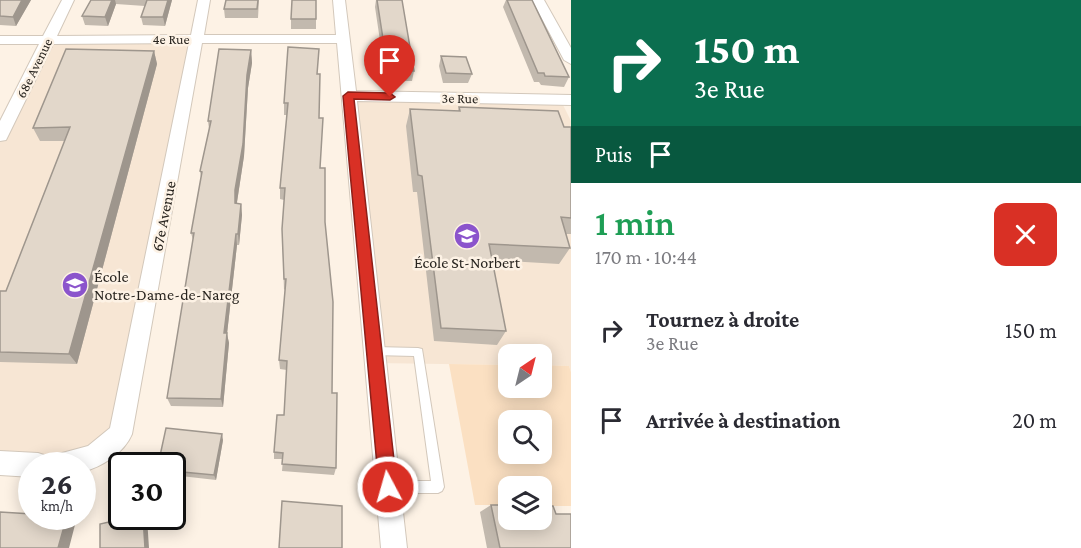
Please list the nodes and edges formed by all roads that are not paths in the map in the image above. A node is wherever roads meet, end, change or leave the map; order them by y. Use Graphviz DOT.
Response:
graph roads {
  1 [pos="68,0"];
  2 [pos="204,0"];
  3 [pos="339,0"];
  4 [pos="538,0"];
  5 [pos="197,39"];
  6 [pos="343,39"];
  7 [pos="0,40"];
  8 [pos="48,40"];
  9 [pos="571,60"];
  10 [pos="348,96"];
  11 [pos="571,100"];
  12 [pos="0,136"];
  13 [pos="374,351"];
  14 [pos="96,455"];
  15 [pos="0,463"];
  16 [pos="18,464"];
  17 [pos="388,487"];
  18 [pos="394,548"];
  1 -- 8 [label="street, 68e Avenue"];
  2 -- 5 [label="street, 67e Avenue"];
  3 -- 6 [label="street"];
  4 -- 9 [label="street"];
  5 -- 6 [label="street, 4e Rue"];
  5 -- 8 [label="street, 4e Rue"];
  5 -- 14 [label="street, 67e Avenue"];
  6 -- 10 [label="street"];
  7 -- 8 [label="street, 4e Rue"];
  8 -- 12 [label="street, 68e Avenue"];
  10 -- 11 [label="street, 3e Rue"];
  10 -- 13 [label="street"];
  13 -- 17 [label="street"];
  13 -- 17 [label="lane"];
  15 -- 16 [label="street"];
  17 -- 18 [label="street"];
}
